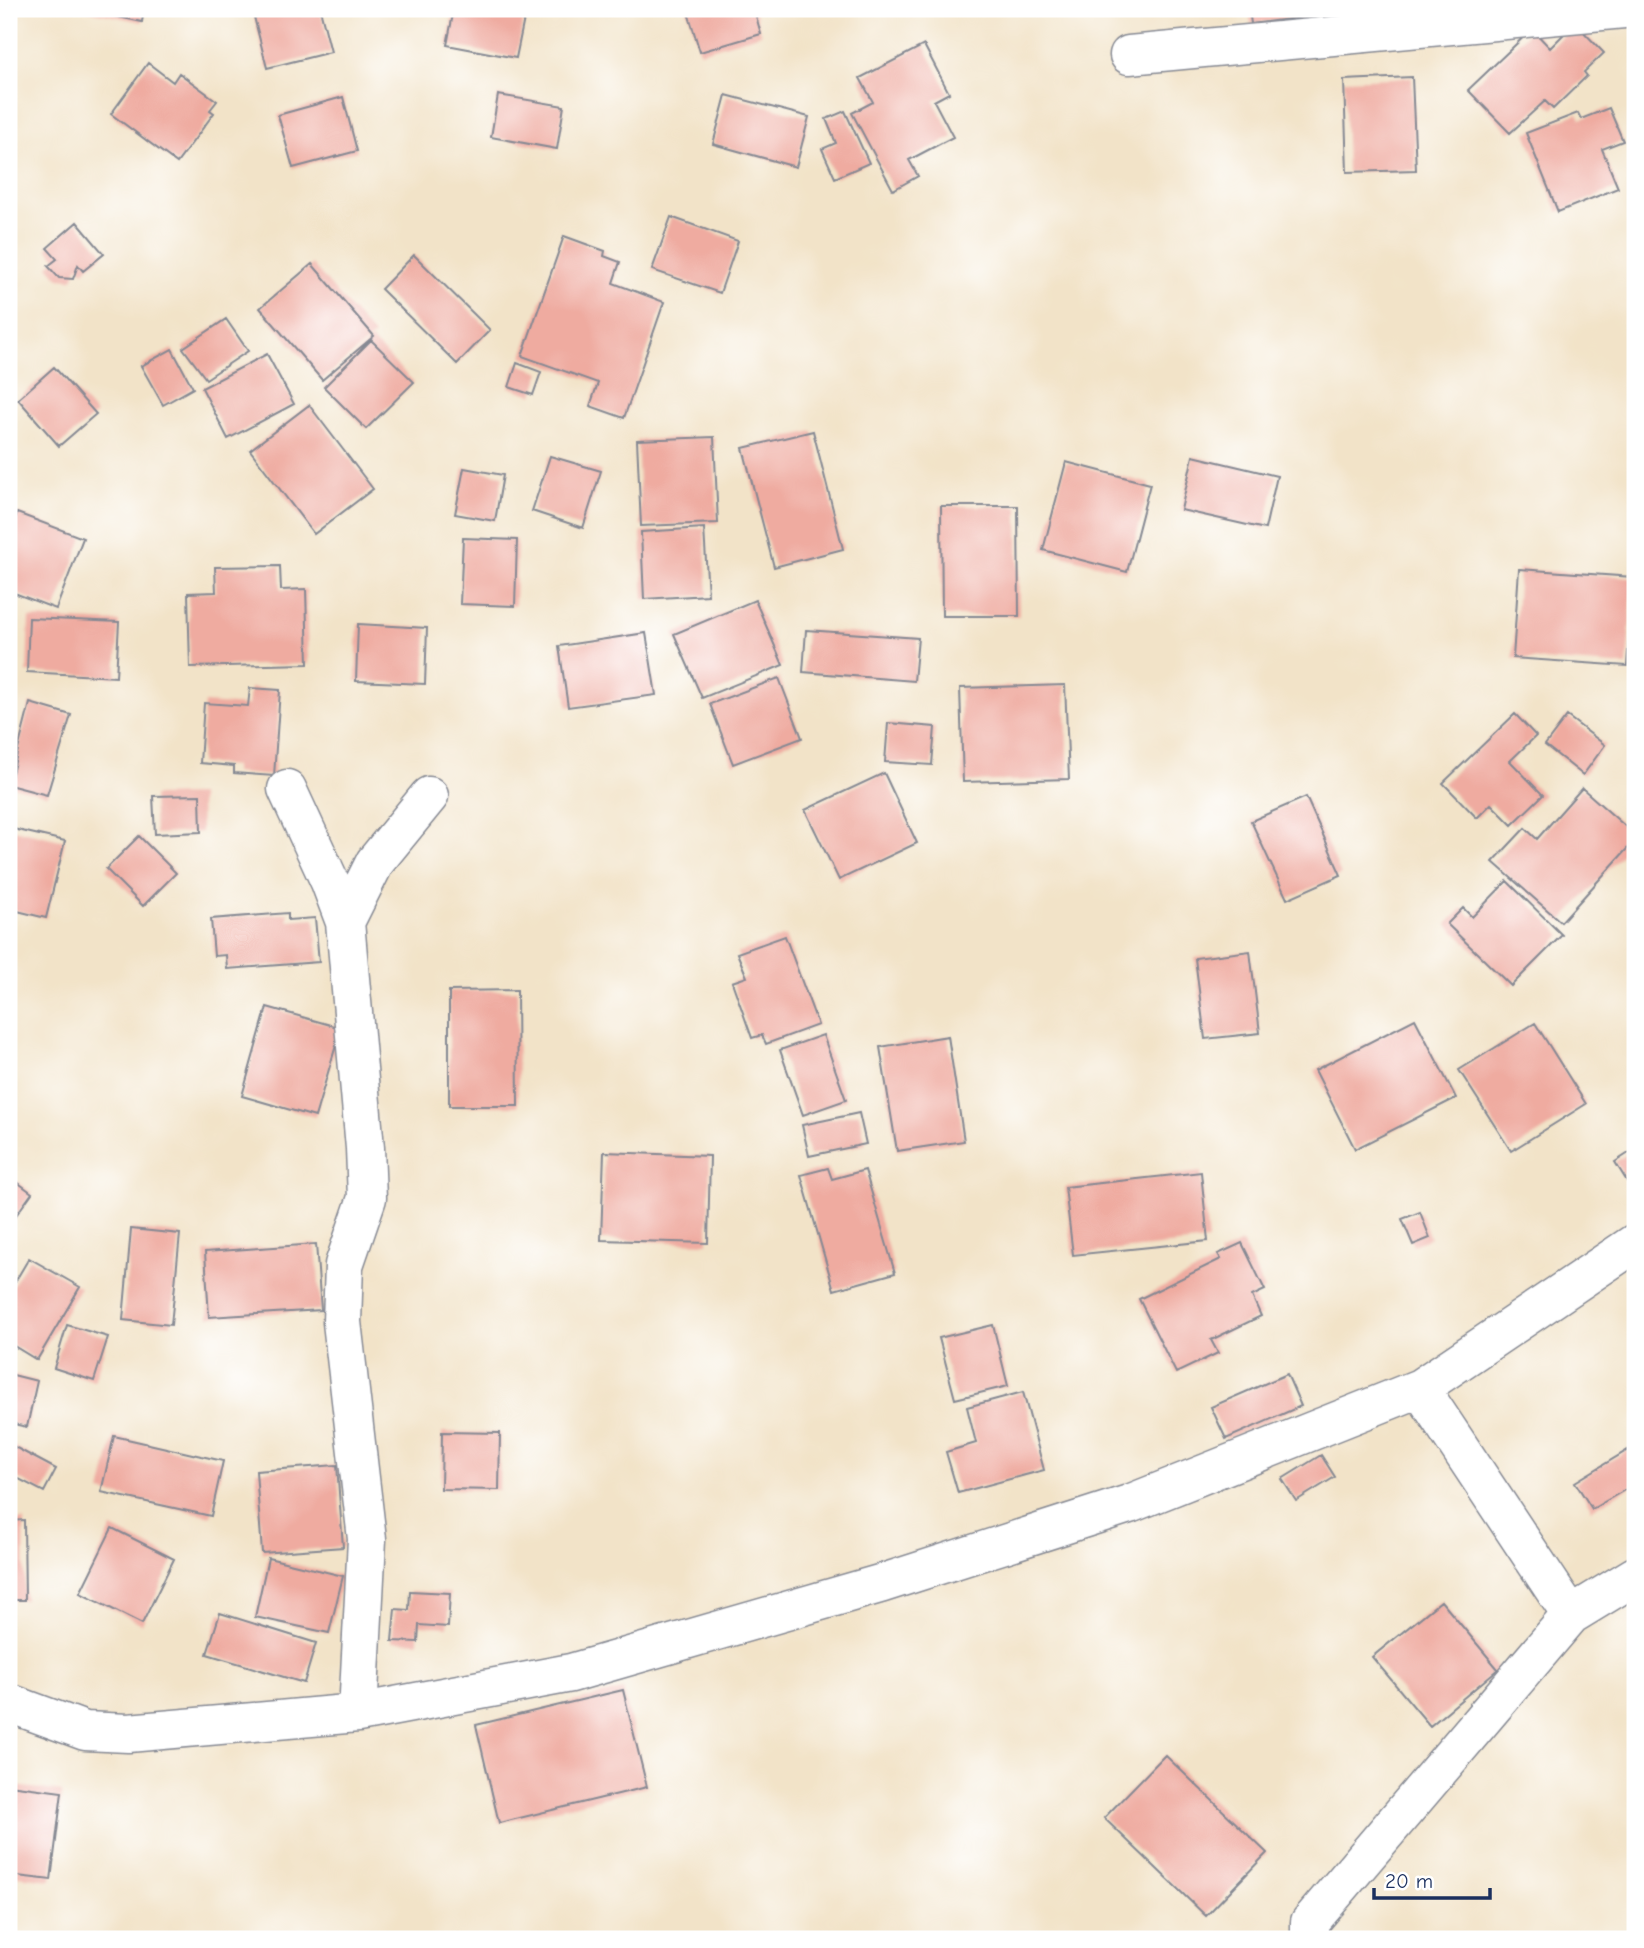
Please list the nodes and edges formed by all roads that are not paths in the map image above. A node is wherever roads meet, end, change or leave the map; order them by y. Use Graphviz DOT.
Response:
graph roads {
  1 [pos="1624,9"];
  2 [pos="1129,55"];
  3 [pos="287,789"];
  4 [pos="429,796"];
  5 [pos="345,922"];
  6 [pos="1635,1243"];
  7 [pos="1420,1388"];
  8 [pos="1635,1576"];
  9 [pos="1571,1615"];
  10 [pos="9,1703"];
  11 [pos="358,1713"];
  12 [pos="1305,1933"];
  1 -- 2 [label="street"];
  3 -- 5 [label="street"];
  4 -- 5 [label="street"];
  5 -- 11 [label="street"];
  6 -- 7 [label="street"];
  7 -- 9 [label="street"];
  7 -- 11 [label="street"];
  8 -- 9 [label="street"];
  9 -- 12 [label="street"];
  10 -- 11 [label="street"];
}
